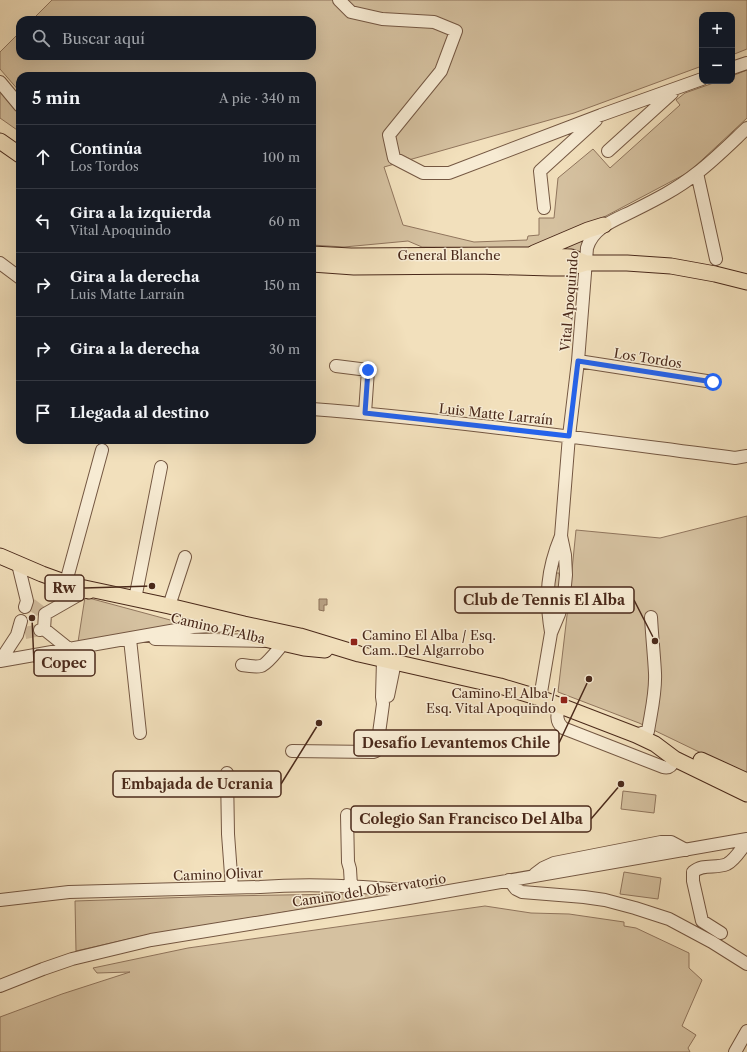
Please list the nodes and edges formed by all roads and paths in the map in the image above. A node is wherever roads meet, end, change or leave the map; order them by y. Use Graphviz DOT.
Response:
graph roads {
  1 [pos="339,0"];
  2 [pos="747,63"];
  3 [pos="735,67"];
  4 [pos="699,80"];
  5 [pos="0,82"];
  6 [pos="678,88"];
  7 [pos="16,101"];
  8 [pos="601,115"];
  9 [pos="747,128"];
  10 [pos="0,131"];
  11 [pos="0,141"];
  12 [pos="16,142"];
  13 [pos="608,151"];
  14 [pos="16,153"];
  15 [pos="697,173"];
  16 [pos="544,208"];
  17 [pos="604,225"];
  18 [pos="316,254"];
  19 [pos="528,255"];
  20 [pos="716,259"];
  21 [pos="0,263"];
  22 [pos="586,263"];
  23 [pos="316,264"];
  24 [pos="16,275"];
  25 [pos="747,282"];
  26 [pos="578,361"];
  27 [pos="336,366"];
  28 [pos="713,382"];
  29 [pos="316,409"];
  30 [pos="365,413"];
  31 [pos="569,436"];
  32 [pos="102,450"];
  33 [pos="747,456"];
  34 [pos="161,467"];
  35 [pos="561,536"];
  36 [pos="0,556"];
  37 [pos="185,557"];
  38 [pos="18,564"];
  39 [pos="78,587"];
  40 [pos="135,599"];
  41 [pos="28,604"];
  42 [pos="169,606"];
  43 [pos="651,617"];
  44 [pos="21,621"];
  45 [pos="244,624"];
  46 [pos="214,626"];
  47 [pos="551,633"];
  48 [pos="130,638"];
  49 [pos="272,642"];
  50 [pos="69,649"];
  51 [pos="359,654"];
  52 [pos="269,658"];
  53 [pos="0,661"];
  54 [pos="389,661"];
  55 [pos="242,666"];
  56 [pos="540,698"];
  57 [pos="560,705"];
  58 [pos="140,733"];
  59 [pos="646,737"];
  60 [pos="292,752"];
  61 [pos="675,758"];
  62 [pos="227,773"];
  63 [pos="742,775"];
  64 [pos="747,794"];
  65 [pos="347,815"];
  66 [pos="747,841"];
  67 [pos="509,880"];
  68 [pos="351,886"];
  69 [pos="232,888"];
  70 [pos="436,893"];
  71 [pos="0,900"];
  72 [pos="722,933"];
  73 [pos="747,964"];
  74 [pos="0,986"];
  75 [pos="747,1031"];
  76 [pos="735,1052"];
  1 -- 8 [label="street"];
  2 -- 3 [label="street"];
  4 -- 6 [label="street"];
  5 -- 7 [label="street"];
  6 -- 8 [label="street"];
  6 -- 13 [label="street"];
  8 -- 16 [label="street"];
  9 -- 15 [label="street, Vital Apoquindo"];
  10 -- 12 [label="main road"];
  11 -- 14 [label="main road"];
  15 -- 17 [label="street, Vital Apoquindo"];
  15 -- 20 [label="street"];
  17 -- 19 [label="main road"];
  17 -- 22 [label="street, Vital Apoquindo"];
  18 -- 19 [label="main road, General Blanche"];
  19 -- 22 [label="main road, General Blanche"];
  21 -- 24 [label="street"];
  22 -- 23 [label="main road, General Blanche"];
  22 -- 25 [label="main road, General Blanche"];
  22 -- 26 [label="street, Vital Apoquindo"];
  26 -- 28 [label="street, Los Tordos"];
  26 -- 31 [label="street, Vital Apoquindo"];
  27 -- 30 [label="street"];
  29 -- 30 [label="street, Luis Matte Larraín"];
  30 -- 31 [label="street, Luis Matte Larraín"];
  31 -- 33 [label="street, Luis Matte Larraín"];
  31 -- 35 [label="street, Vital Apoquindo"];
  32 -- 39 [label="street"];
  34 -- 40 [label="street"];
  35 -- 47 [label="street, Vital Apoquindo"];
  35 -- 47 [label="street, Vital Apoquindo"];
  36 -- 38 [label="main road, Camino El Alba"];
  37 -- 42 [label="street"];
  38 -- 39 [label="main road, Camino El Alba"];
  38 -- 41 [label="street"];
  39 -- 40 [label="main road, Camino El Alba"];
  39 -- 46 [label="main road, Camino El Alba"];
  39 -- 50 [label="street"];
  40 -- 42 [label="main road, Camino El Alba"];
  42 -- 45 [label="main road, Camino El Alba"];
  43 -- 59 [label="street"];
  44 -- 53 [label="street"];
  45 -- 46 [label="street"];
  45 -- 51 [label="main road, Camino El Alba"];
  46 -- 48 [label="street"];
  46 -- 49 [label="main road, Camino El Alba"];
  47 -- 56 [label="street, Vital Apoquindo"];
  48 -- 49 [label="street"];
  48 -- 50 [label="street"];
  48 -- 58 [label="street"];
  49 -- 51 [label="main road, Camino El Alba"];
  49 -- 52 [label="street"];
  49 -- 52 [label="street"];
  50 -- 53 [label="street"];
  51 -- 54 [label="main road, Camino El Alba"];
  52 -- 55 [label="street"];
  54 -- 56 [label="main road, Camino El Alba"];
  54 -- 60 [label="street"];
  56 -- 57 [label="main road, Camino El Alba"];
  57 -- 59 [label="main road, Camino El Alba"];
  57 -- 61 [label="street"];
  59 -- 61 [label="main road, Camino El Alba"];
  59 -- 63 [label="main road, Camino El Alba"];
  61 -- 64 [label="main road, Camino El Alba"];
  62 -- 69 [label="street"];
  65 -- 68 [label="street"];
  66 -- 67 [label="street, Camino del Observatorio"];
  66 -- 72 [label="street"];
  67 -- 70 [label="street, Camino del Observatorio"];
  67 -- 73 [label="street"];
  68 -- 69 [label="street, Camino Olivar"];
  68 -- 70 [label="street, Camino Olivar"];
  69 -- 71 [label="street, Camino Olivar"];
  70 -- 74 [label="street, Camino del Observatorio"];
  75 -- 76 [label="street"];
}
